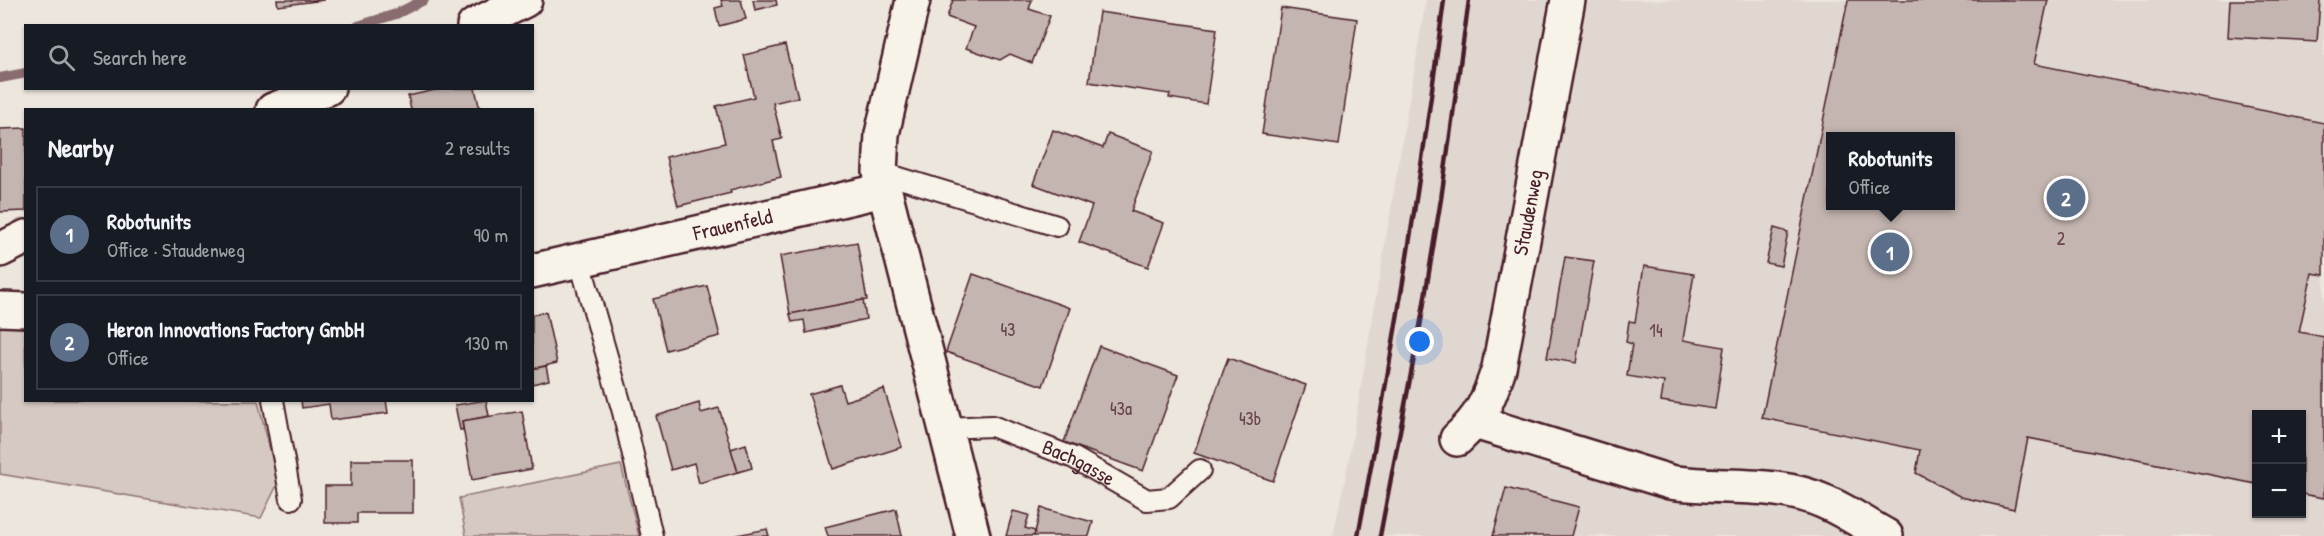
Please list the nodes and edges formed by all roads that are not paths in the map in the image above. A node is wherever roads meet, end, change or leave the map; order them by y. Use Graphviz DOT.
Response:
graph roads {
  1 [pos="525,0"];
  2 [pos="913,0"];
  3 [pos="1568,0"];
  4 [pos="478,24"];
  5 [pos="323,90"];
  6 [pos="278,108"];
  7 [pos="882,181"];
  8 [pos="1058,226"];
  9 [pos="24,238"];
  10 [pos="0,250"];
  11 [pos="580,262"];
  12 [pos="534,271"];
  13 [pos="0,309"];
  14 [pos="24,310"];
  15 [pos="273,402"];
  16 [pos="944,428"];
  17 [pos="1200,470"];
  18 [pos="291,499"];
  19 [pos="652,536"];
  20 [pos="973,536"];
  21 [pos="1886,536"];
  1 -- 4 [label="street"];
  2 -- 7 [label="street"];
  3 -- 21 [label="street, Staudenweg"];
  5 -- 6 [label="street"];
  7 -- 8 [label="lane"];
  7 -- 11 [label="street, Frauenfeld"];
  7 -- 16 [label="street"];
  9 -- 10 [label="street"];
  11 -- 12 [label="street, Frauenfeld"];
  11 -- 19 [label="lane"];
  13 -- 14 [label="street"];
  15 -- 18 [label="lane"];
  16 -- 17 [label="lane, Bachgasse"];
  16 -- 20 [label="street"];
}
